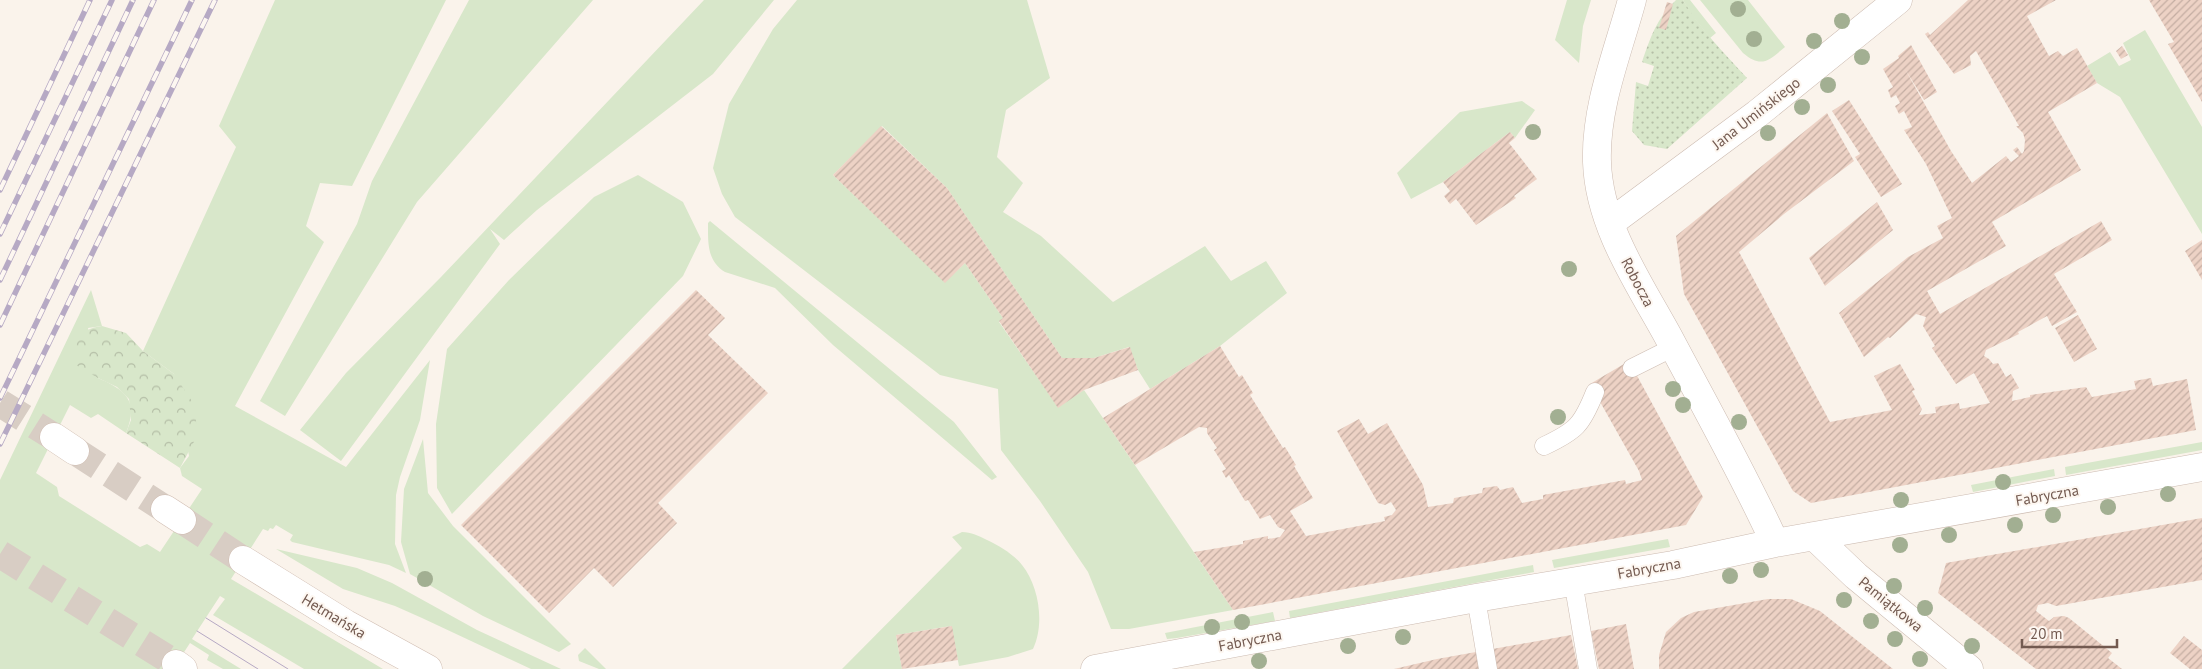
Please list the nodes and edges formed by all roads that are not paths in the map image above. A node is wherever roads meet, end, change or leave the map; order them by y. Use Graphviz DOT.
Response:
graph roads {
  1 [pos="1632,0"];
  2 [pos="1898,0"];
  3 [pos="1610,223"];
  4 [pos="1674,347"];
  5 [pos="1632,368"];
  6 [pos="1595,392"];
  7 [pos="1544,446"];
  8 [pos="2202,467"];
  9 [pos="1814,536"];
  10 [pos="1775,543"];
  11 [pos="243,560"];
  12 [pos="1573,581"];
  13 [pos="1476,598"];
  14 [pos="428,669"];
  15 [pos="1096,669"];
  16 [pos="1488,669"];
  17 [pos="1588,669"];
  18 [pos="1969,669"];
  1 -- 3 [label="street, Robocza"];
  2 -- 3 [label="street, Jana Umińskiego"];
  3 -- 4 [label="street, Robocza"];
  4 -- 5 [label="lane"];
  4 -- 10 [label="street, Robocza"];
  6 -- 7 [label="lane"];
  8 -- 9 [label="street, Fabryczna"];
  9 -- 10 [label="street, Fabryczna"];
  9 -- 18 [label="street, Pamiątkowa"];
  10 -- 12 [label="street, Fabryczna"];
  11 -- 14 [label="street, Hetmańska"];
  12 -- 13 [label="street, Fabryczna"];
  12 -- 17 [label="lane"];
  13 -- 15 [label="street, Fabryczna"];
  13 -- 16 [label="lane"];
}
